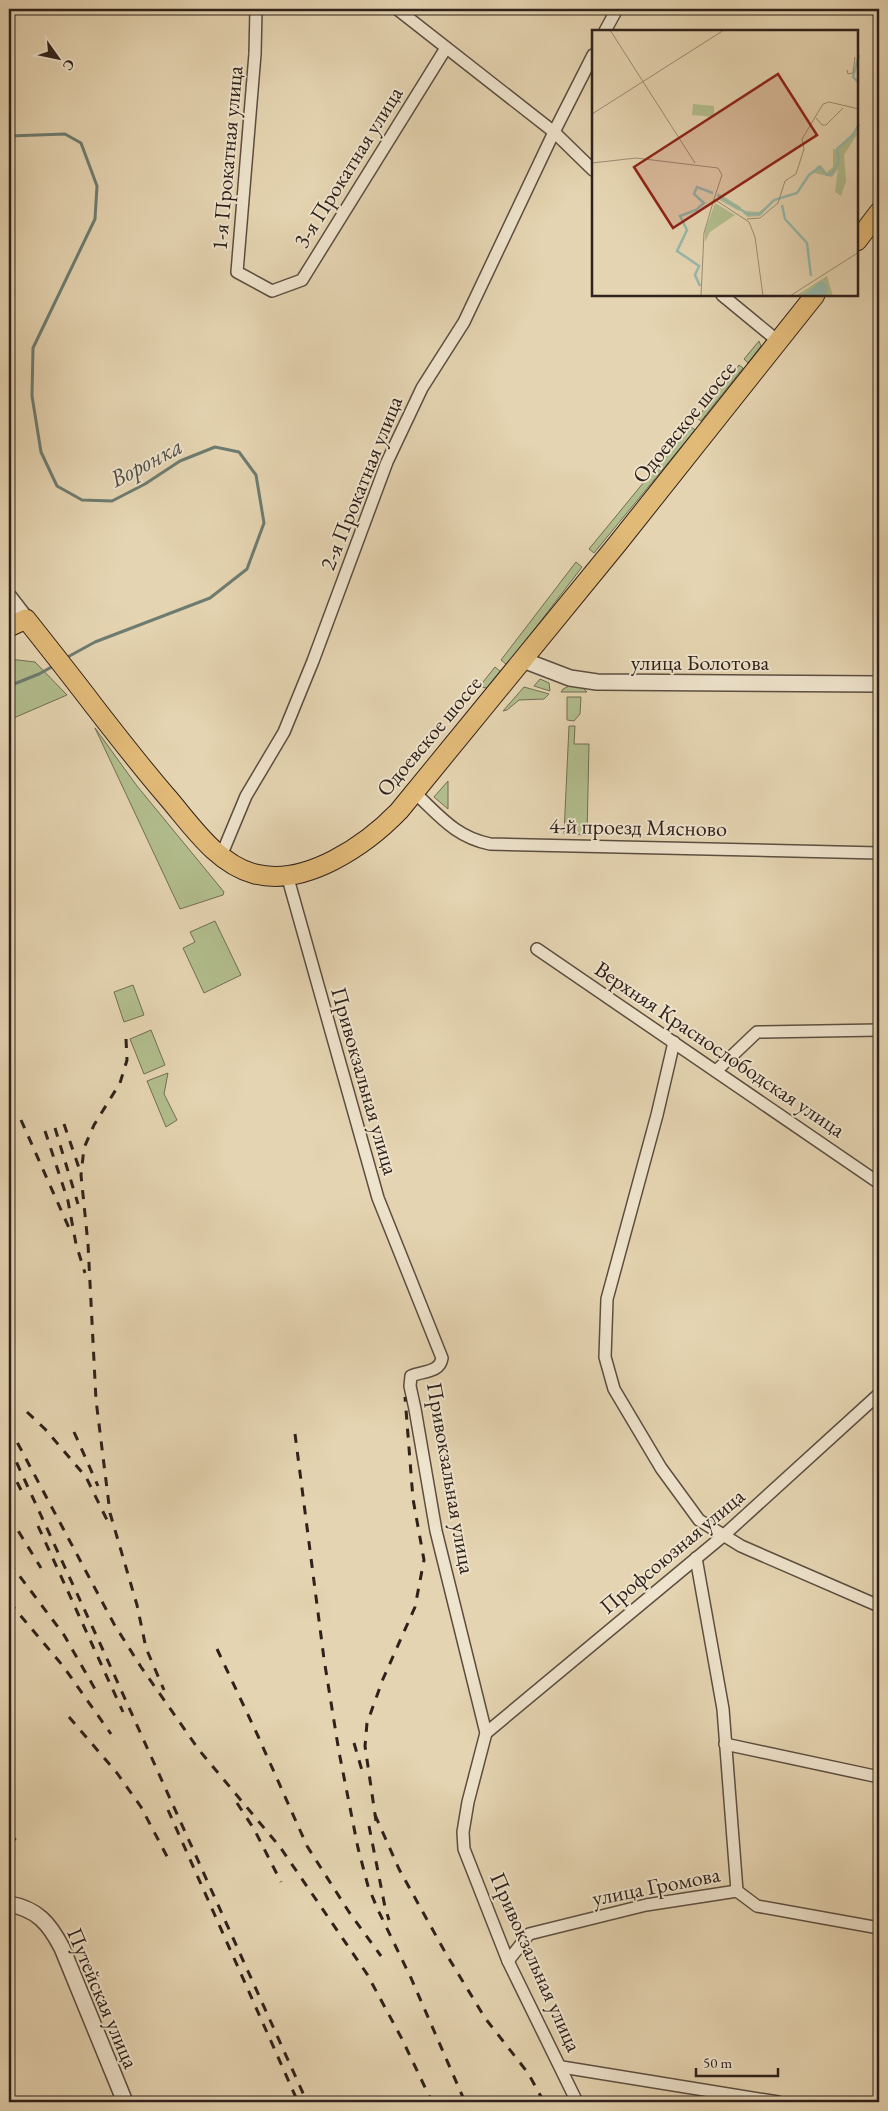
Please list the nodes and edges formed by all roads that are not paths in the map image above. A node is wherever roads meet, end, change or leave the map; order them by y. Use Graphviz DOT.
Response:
graph roads {
  1 [pos="256,9"];
  2 [pos="398,9"];
  3 [pos="613,11"];
  4 [pos="605,30"];
  5 [pos="446,48"];
  6 [pos="592,57"];
  7 [pos="554,132"];
  8 [pos="592,169"];
  9 [pos="879,212"];
  10 [pos="858,240"];
  11 [pos="272,292"];
  12 [pos="723,296"];
  13 [pos="814,296"];
  14 [pos="779,342"];
  15 [pos="9,598"];
  16 [pos="26,619"];
  17 [pos="9,627"];
  18 [pos="523,660"];
  19 [pos="879,684"];
  20 [pos="414,792"];
  21 [pos="879,853"];
  22 [pos="221,856"];
  23 [pos="287,876"];
  24 [pos="537,949"];
  25 [pos="879,1030"];
  26 [pos="674,1042"];
  27 [pos="716,1071"];
  28 [pos="879,1183"];
  29 [pos="879,1394"];
  30 [pos="723,1536"];
  31 [pos="696,1558"];
  32 [pos="879,1606"];
  33 [pos="486,1733"];
  34 [pos="725,1744"];
  35 [pos="879,1777"];
  36 [pos="737,1891"];
  37 [pos="9,1904"];
  38 [pos="879,1928"];
  39 [pos="508,1961"];
  40 [pos="562,2068"];
  41 [pos="125,2102"];
  42 [pos="577,2102"];
  43 [pos="778,2102"];
  1 -- 11 [label="street, 1-я Прокатная улица"];
  2 -- 5 [label="street"];
  3 -- 4 [label="street"];
  5 -- 7 [label="street"];
  5 -- 11 [label="street, 3-я Прокатная улица"];
  6 -- 7 [label="street, 2-я Прокатная улица"];
  7 -- 8 [label="street"];
  7 -- 22 [label="street, 2-я Прокатная улица"];
  9 -- 10 [label="main road"];
  12 -- 14 [label="street"];
  13 -- 14 [label="main road, Одоевское шоссе"];
  14 -- 18 [label="main road, Одоевское шоссе"];
  15 -- 16 [label="street"];
  16 -- 17 [label="main road"];
  16 -- 22 [label="main road, Одоевское шоссе"];
  18 -- 19 [label="street, улица Болотова"];
  18 -- 20 [label="main road, Одоевское шоссе"];
  20 -- 21 [label="street, 4-й проезд Мясново"];
  20 -- 23 [label="main road, Одоевское шоссе"];
  22 -- 23 [label="main road, Одоевское шоссе"];
  23 -- 33 [label="street, Привокзальная улица"];
  24 -- 26 [label="street, Верхняя Краснослободская улица"];
  25 -- 27 [label="street"];
  26 -- 27 [label="street, Верхняя Краснослободская улица"];
  26 -- 30 [label="street"];
  27 -- 28 [label="street, Верхняя Краснослободская улица"];
  29 -- 30 [label="street, Профсоюзная улица"];
  30 -- 31 [label="street, Профсоюзная улица"];
  30 -- 32 [label="street"];
  31 -- 33 [label="street, Профсоюзная улица"];
  31 -- 34 [label="street"];
  33 -- 39 [label="street, Привокзальная улица"];
  34 -- 35 [label="street"];
  34 -- 36 [label="street"];
  36 -- 38 [label="street, улица Громова"];
  36 -- 39 [label="street, улица Громова"];
  37 -- 41 [label="street, Путейская улица"];
  39 -- 40 [label="street, Привокзальная улица"];
  40 -- 42 [label="street, Привокзальная улица"];
  40 -- 43 [label="street"];
}
